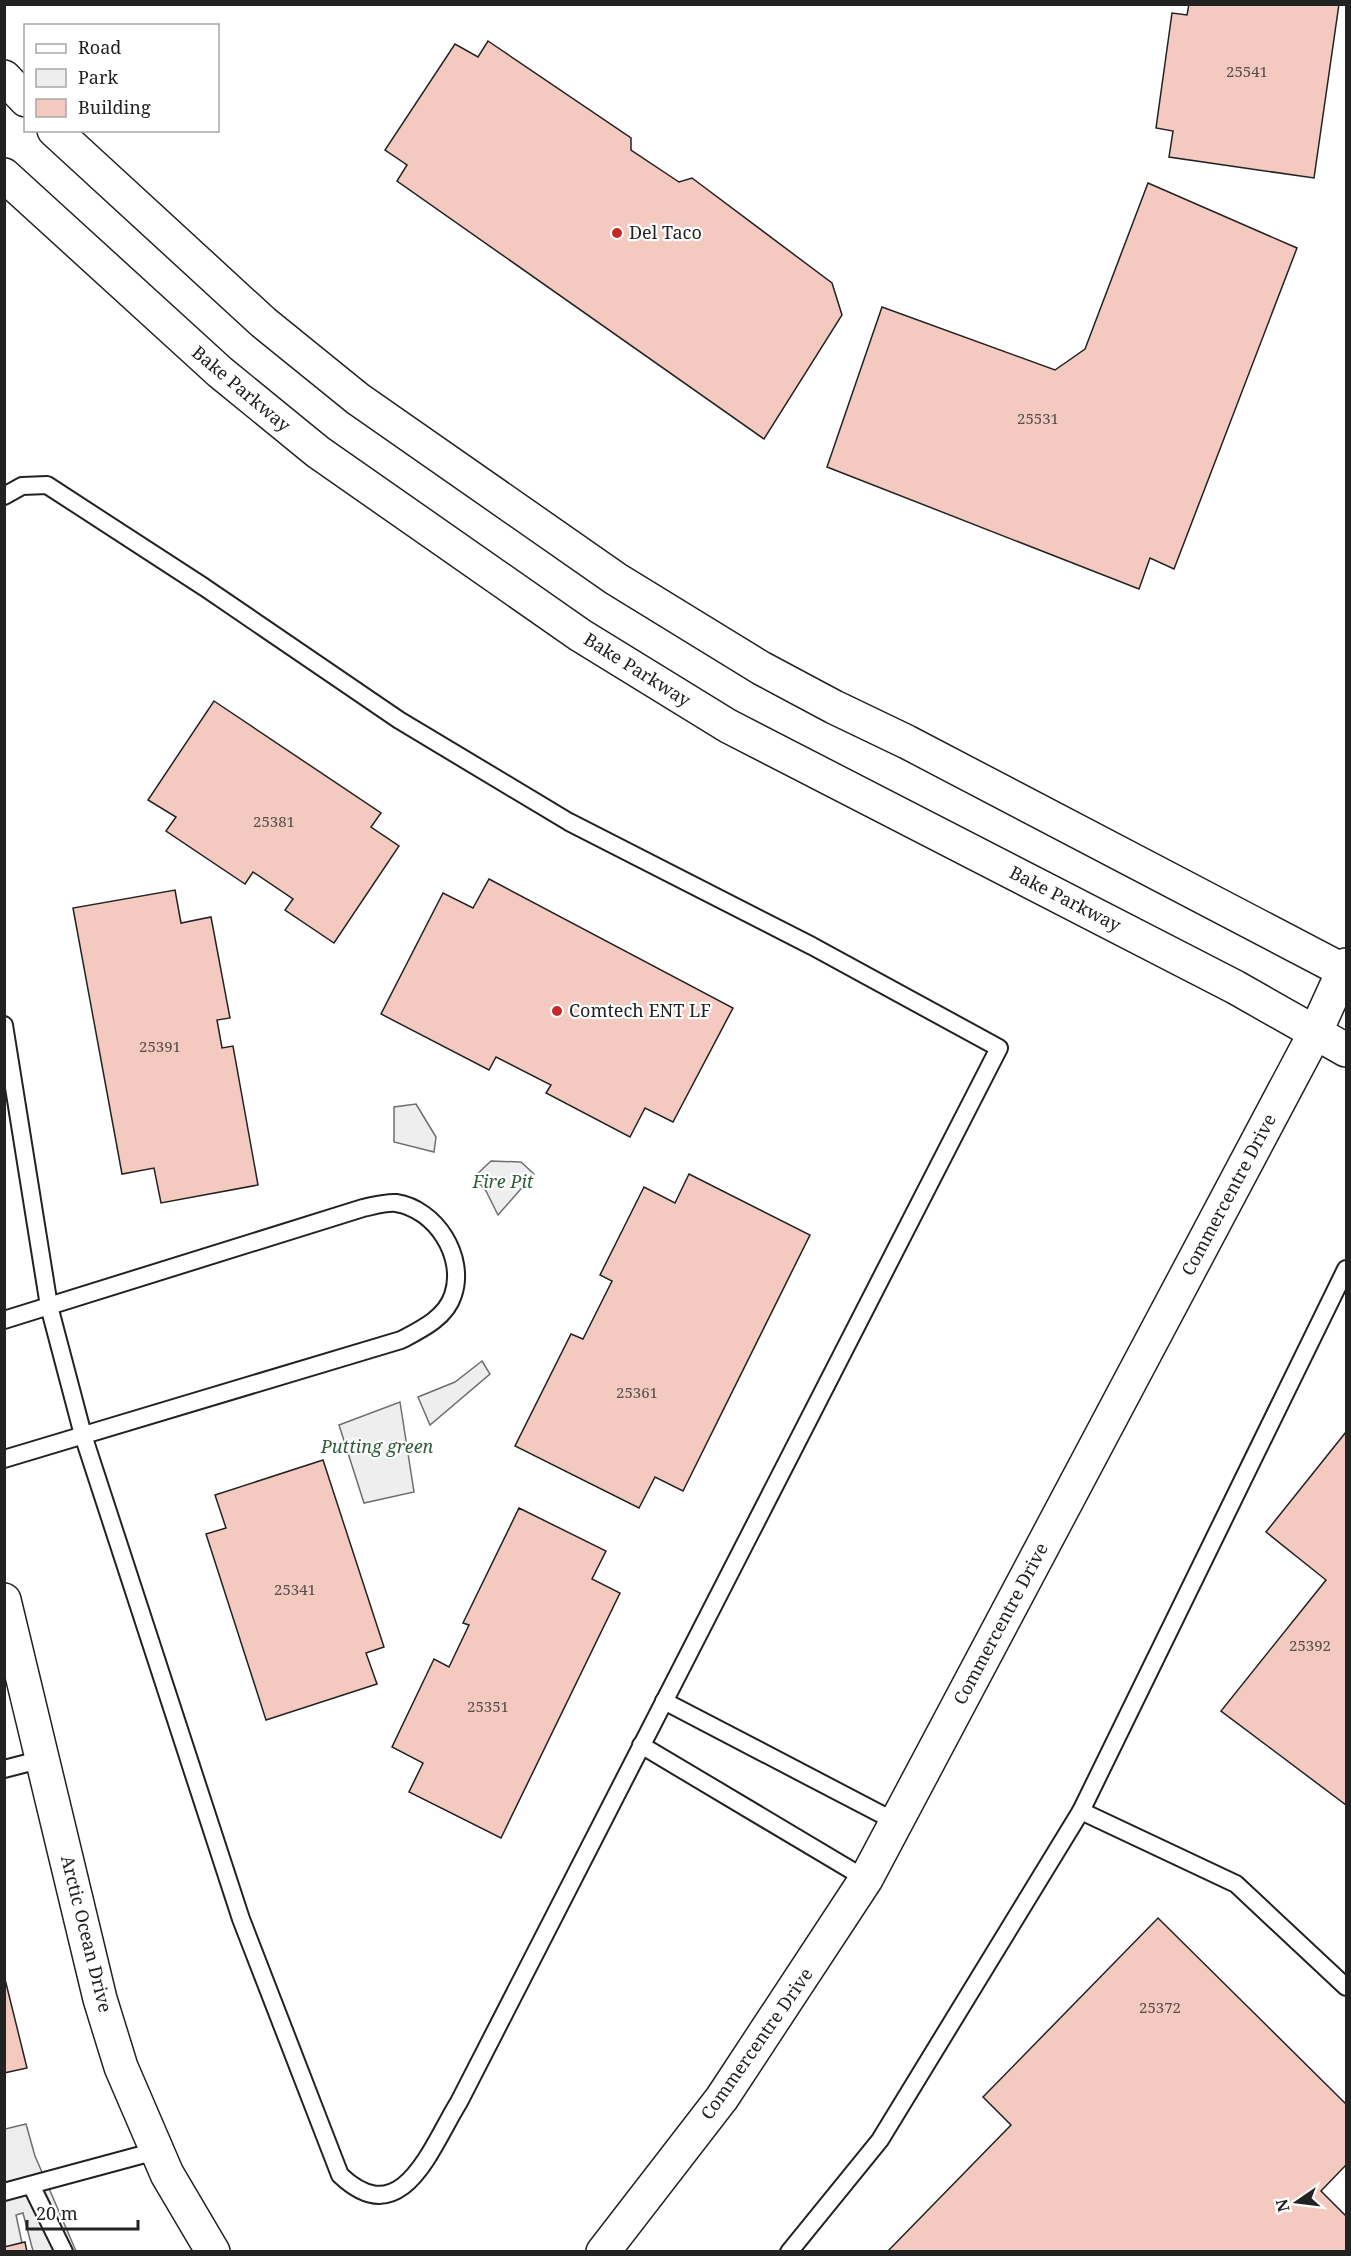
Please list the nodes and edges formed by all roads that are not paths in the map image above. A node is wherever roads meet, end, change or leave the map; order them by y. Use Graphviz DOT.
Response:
graph roads {
  1 [pos="4,77"];
  2 [pos="24,98"];
  3 [pos="56,132"];
  4 [pos="9,190"];
  5 [pos="4,496"];
  6 [pos="1346,969"];
  7 [pos="4,1025"];
  8 [pos="1315,1033"];
  9 [pos="1347,1050"];
  10 [pos="1347,1269"];
  11 [pos="49,1306"];
  12 [pos="4,1320"];
  13 [pos="83,1435"];
  14 [pos="4,1458"];
  15 [pos="4,1600"];
  16 [pos="664,1701"];
  17 [pos="641,1745"];
  18 [pos="43,1759"];
  19 [pos="4,1769"];
  20 [pos="1081,1811"];
  21 [pos="898,1823"];
  22 [pos="866,1879"];
  23 [pos="1347,1987"];
  24 [pos="156,2151"];
  25 [pos="31,2185"];
  26 [pos="4,2192"];
  27 [pos="64,2252"];
  28 [pos="213,2252"];
  29 [pos="603,2252"];
  30 [pos="789,2252"];
  1 -- 2 [label="main road"];
  3 -- 6 [label="main road"];
  4 -- 8 [label="main road, Bake Parkway"];
  5 -- 16 [label="lane"];
  6 -- 8 [label="main road, Commercentre Drive"];
  7 -- 11 [label="lane"];
  8 -- 9 [label="main road, Bake Parkway"];
  8 -- 21 [label="main road, Commercentre Drive"];
  10 -- 20 [label="lane"];
  11 -- 12 [label="lane"];
  11 -- 13 [label="lane"];
  11 -- 13 [label="lane"];
  13 -- 14 [label="lane"];
  13 -- 17 [label="lane"];
  15 -- 18 [label="main road, Arctic Ocean Drive"];
  16 -- 17 [label="lane"];
  16 -- 21 [label="lane"];
  17 -- 22 [label="lane"];
  18 -- 19 [label="lane"];
  18 -- 24 [label="main road, Arctic Ocean Drive"];
  20 -- 23 [label="lane"];
  20 -- 30 [label="lane"];
  21 -- 22 [label="main road, Commercentre Drive"];
  22 -- 29 [label="main road, Commercentre Drive"];
  24 -- 25 [label="lane"];
  24 -- 28 [label="main road, Arctic Ocean Drive"];
  25 -- 26 [label="lane"];
  25 -- 27 [label="lane"];
}
